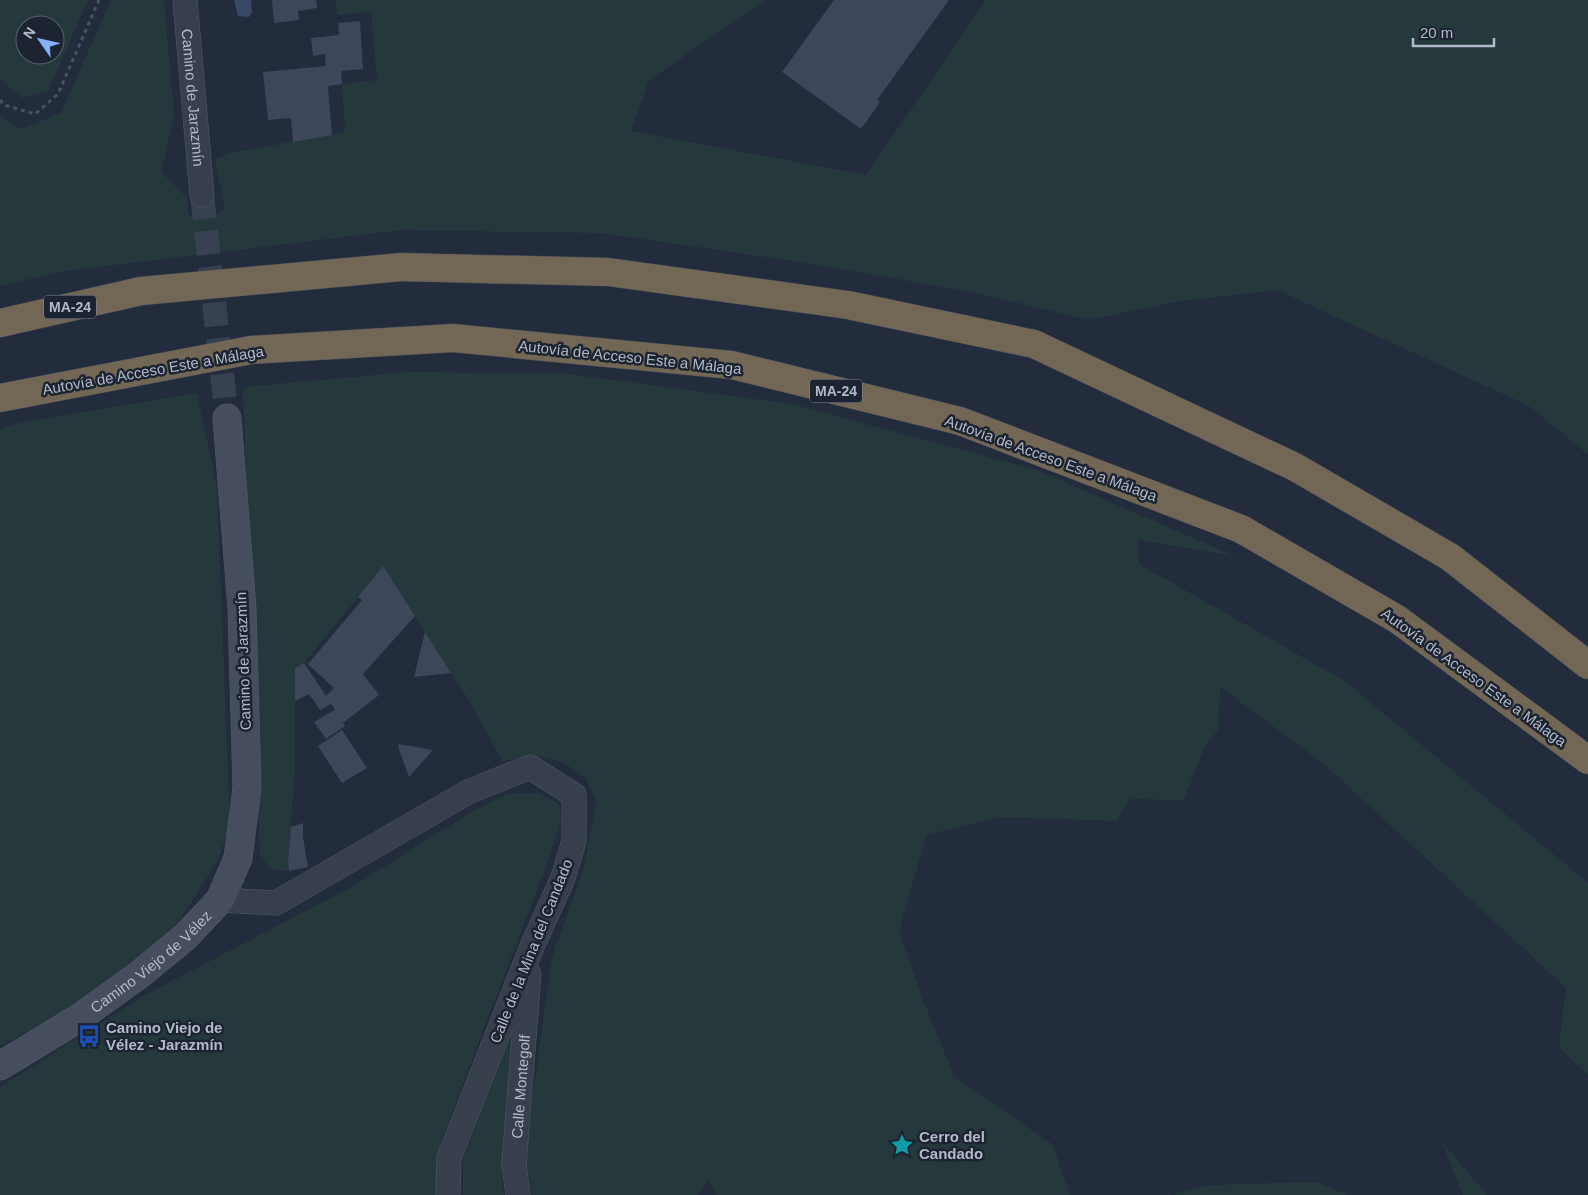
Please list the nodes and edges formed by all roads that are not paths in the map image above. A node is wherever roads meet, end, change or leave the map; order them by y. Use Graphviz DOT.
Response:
graph roads {
  1 [pos="185,0"];
  2 [pos="202,195"];
  3 [pos="0,323"];
  4 [pos="0,398"];
  5 [pos="227,418"];
  6 [pos="1588,665"];
  7 [pos="1588,760"];
  8 [pos="220,900"];
  9 [pos="531,949"];
  10 [pos="0,1066"];
  11 [pos="448,1195"];
  12 [pos="518,1195"];
  1 -- 2 [label="street, Camino de Jarazmín"];
  3 -- 6 [label="highway, MA-24"];
  4 -- 7 [label="highway, Autovía de Acceso Este a Málaga / MA-24"];
  5 -- 8 [label="street, Camino de Jarazmín"];
  8 -- 9 [label="street, Calle de la Mina del Candado"];
  8 -- 10 [label="street, Camino Viejo de Vélez"];
  9 -- 11 [label="street, Calle de la Mina del Candado"];
  9 -- 12 [label="street, Calle Montegolf"];
}
